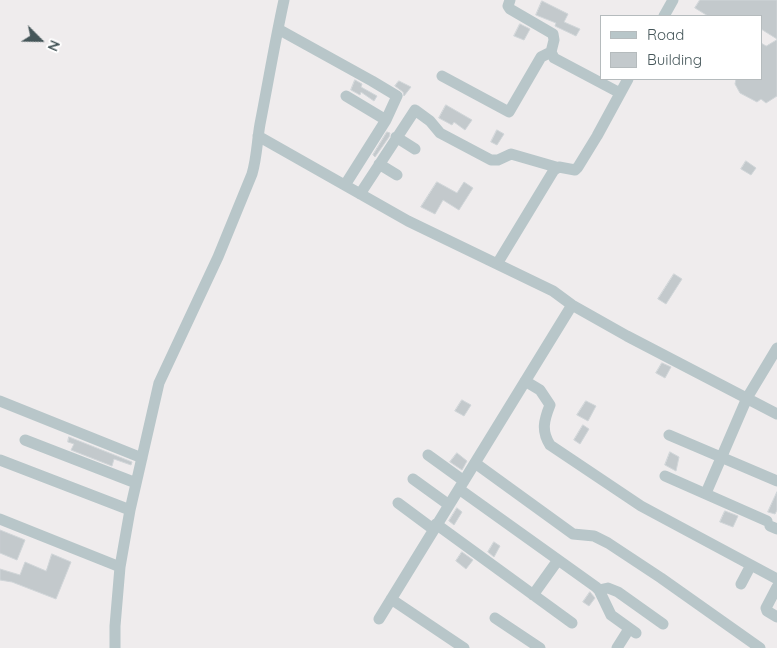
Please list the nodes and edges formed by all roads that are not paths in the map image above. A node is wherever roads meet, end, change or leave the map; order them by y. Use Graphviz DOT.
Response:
graph roads {
  1 [pos="284,0"];
  2 [pos="510,0"];
  3 [pos="673,0"];
  4 [pos="665,15"];
  5 [pos="278,30"];
  6 [pos="551,52"];
  7 [pos="442,76"];
  8 [pos="627,80"];
  9 [pos="620,93"];
  10 [pos="346,96"];
  11 [pos="386,120"];
  12 [pos="258,136"];
  13 [pos="396,137"];
  14 [pos="415,149"];
  15 [pos="379,164"];
  16 [pos="556,167"];
  17 [pos="398,175"];
  18 [pos="345,185"];
  19 [pos="360,194"];
  20 [pos="497,264"];
  21 [pos="572,305"];
  22 [pos="777,348"];
  23 [pos="525,381"];
  24 [pos="747,398"];
  25 [pos="0,402"];
  26 [pos="777,414"];
  27 [pos="669,434"];
  28 [pos="25,440"];
  29 [pos="428,454"];
  30 [pos="722,457"];
  31 [pos="142,458"];
  32 [pos="0,460"];
  33 [pos="475,463"];
  34 [pos="665,476"];
  35 [pos="413,479"];
  36 [pos="777,480"];
  37 [pos="136,483"];
  38 [pos="462,485"];
  39 [pos="706,493"];
  40 [pos="398,503"];
  41 [pos="449,505"];
  42 [pos="130,510"];
  43 [pos="0,518"];
  44 [pos="772,525"];
  45 [pos="435,526"];
  46 [pos="558,560"];
  47 [pos="751,565"];
  48 [pos="120,567"];
  49 [pos="777,579"];
  50 [pos="742,584"];
  51 [pos="777,588"];
  52 [pos="599,590"];
  53 [pos="533,595"];
  54 [pos="391,599"];
  55 [pos="777,616"];
  56 [pos="495,618"];
  57 [pos="379,619"];
  58 [pos="572,623"];
  59 [pos="662,624"];
  60 [pos="115,648"];
  61 [pos="464,648"];
  62 [pos="540,648"];
  63 [pos="617,648"];
  64 [pos="760,648"];
  1 -- 5 [label="street"];
  2 -- 6 [label="street"];
  3 -- 4 [label="street"];
  5 -- 11 [label="street"];
  5 -- 12 [label="street"];
  6 -- 7 [label="street"];
  6 -- 9 [label="street"];
  8 -- 9 [label="street"];
  9 -- 16 [label="street"];
  10 -- 11 [label="street"];
  11 -- 18 [label="street"];
  12 -- 18 [label="street"];
  12 -- 31 [label="street"];
  13 -- 14 [label="street"];
  13 -- 15 [label="street"];
  13 -- 16 [label="street"];
  15 -- 17 [label="street"];
  15 -- 19 [label="street"];
  16 -- 20 [label="street"];
  18 -- 19 [label="street"];
  19 -- 20 [label="street"];
  20 -- 21 [label="street"];
  21 -- 23 [label="street"];
  21 -- 24 [label="street"];
  22 -- 24 [label="street"];
  23 -- 33 [label="street"];
  23 -- 47 [label="street"];
  24 -- 26 [label="street"];
  24 -- 30 [label="street"];
  25 -- 31 [label="street"];
  27 -- 30 [label="street"];
  28 -- 37 [label="street"];
  29 -- 38 [label="street"];
  30 -- 36 [label="street"];
  30 -- 39 [label="street"];
  31 -- 37 [label="street"];
  32 -- 42 [label="street"];
  33 -- 38 [label="street"];
  33 -- 64 [label="street"];
  34 -- 39 [label="street"];
  35 -- 41 [label="street"];
  37 -- 42 [label="street"];
  38 -- 41 [label="street"];
  38 -- 46 [label="street"];
  39 -- 44 [label="street"];
  40 -- 45 [label="street"];
  41 -- 45 [label="street"];
  42 -- 48 [label="street"];
  43 -- 48 [label="street"];
  45 -- 53 [label="street"];
  45 -- 54 [label="street"];
  46 -- 52 [label="street"];
  46 -- 53 [label="street"];
  47 -- 49 [label="street"];
  47 -- 50 [label="street"];
  48 -- 60 [label="street"];
  51 -- 55 [label="street"];
  52 -- 59 [label="street"];
  52 -- 63 [label="street"];
  53 -- 58 [label="street"];
  54 -- 57 [label="street"];
  54 -- 61 [label="street"];
  56 -- 62 [label="street"];
}
